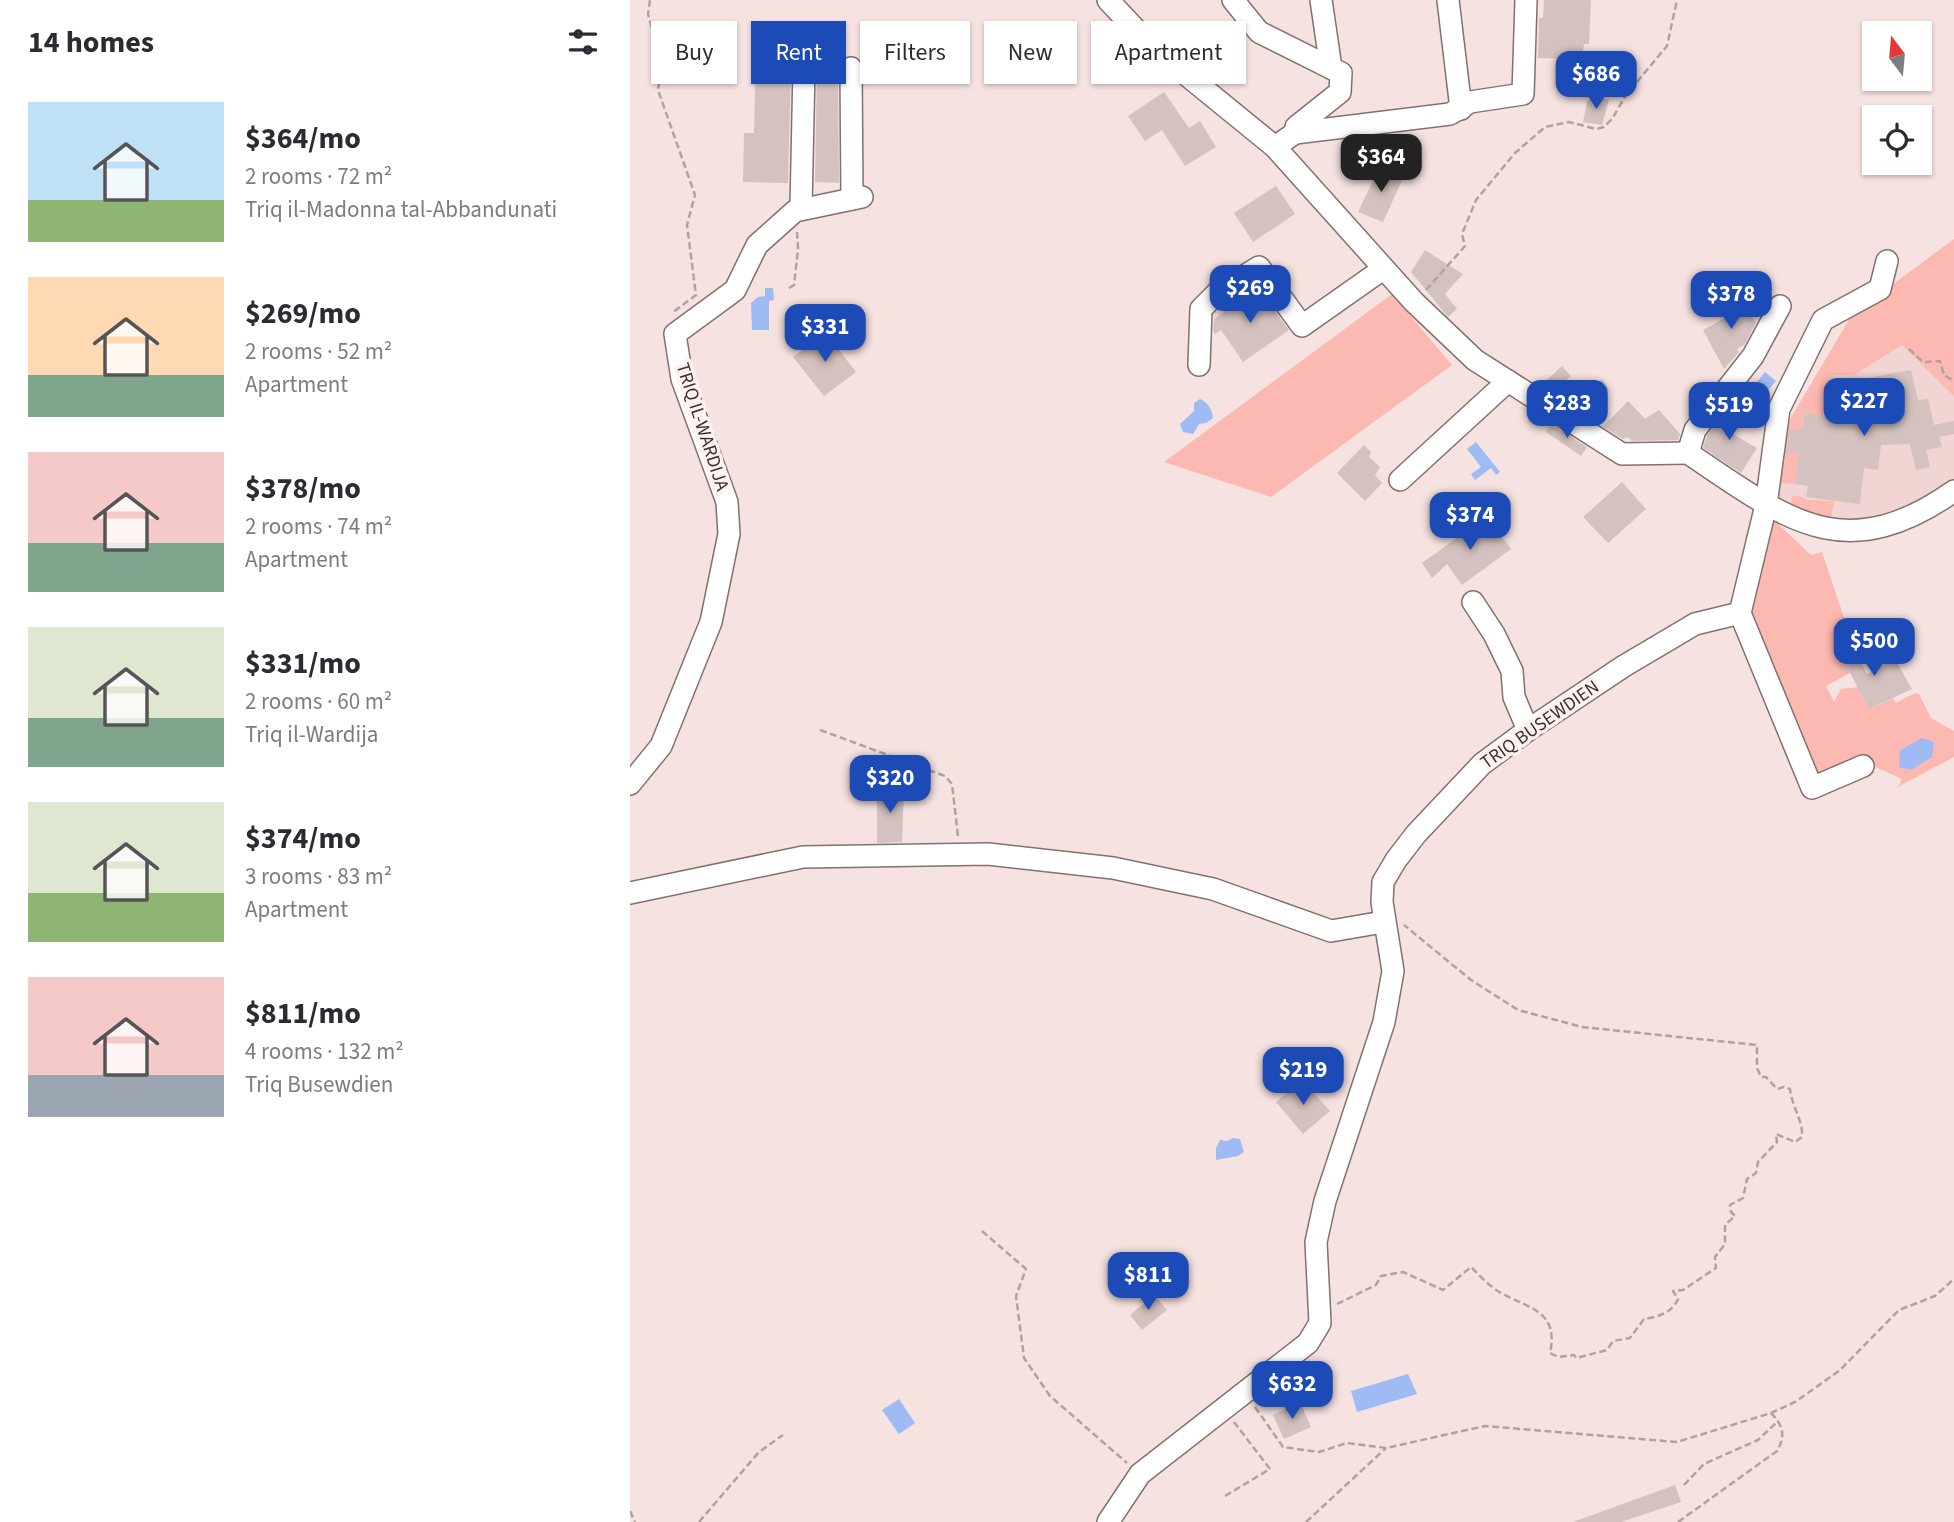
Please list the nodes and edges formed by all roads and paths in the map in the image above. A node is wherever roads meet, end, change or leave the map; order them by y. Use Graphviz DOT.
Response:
graph roads {
  1 [pos="650,0"];
  2 [pos="1108,0"];
  3 [pos="1233,0"];
  4 [pos="1321,0"];
  5 [pos="1448,0"];
  6 [pos="1526,0"];
  7 [pos="1676,0"];
  8 [pos="851,68"];
  9 [pos="1331,68"];
  10 [pos="803,84"];
  11 [pos="1461,109"];
  12 [pos="1295,134"];
  13 [pos="1275,147"];
  14 [pos="797,209"];
  15 [pos="1887,261"];
  16 [pos="1382,269"];
  17 [pos="789,288"];
  18 [pos="1414,302"];
  19 [pos="1780,306"];
  20 [pos="675,334"];
  21 [pos="1909,349"];
  22 [pos="1199,365"];
  23 [pos="1508,381"];
  24 [pos="1954,381"];
  25 [pos="1688,453"];
  26 [pos="1400,480"];
  27 [pos="1954,491"];
  28 [pos="1766,505"];
  29 [pos="1474,602"];
  30 [pos="1740,613"];
  31 [pos="820,730"];
  32 [pos="1528,730"];
  33 [pos="1863,766"];
  34 [pos="630,784"];
  35 [pos="960,853"];
  36 [pos="630,893"];
  37 [pos="1384,922"];
  38 [pos="982,1231"];
  39 [pos="1954,1279"];
  40 [pos="1319,1313"];
  41 [pos="1245,1393"];
  42 [pos="1224,1408"];
  43 [pos="1771,1413"];
  44 [pos="1778,1421"];
  45 [pos="783,1435"];
  46 [pos="1385,1448"];
  47 [pos="1140,1474"];
  48 [pos="1685,1485"];
  49 [pos="1225,1496"];
  50 [pos="630,1511"];
  51 [pos="635,1522"];
  52 [pos="699,1522"];
  53 [pos="1108,1522"];
  54 [pos="1306,1522"];
  55 [pos="1678,1522"];
  1 -- 20 [label="path"];
  2 -- 13 [label="street"];
  3 -- 9 [label="street"];
  4 -- 9 [label="street"];
  5 -- 11 [label="street"];
  6 -- 11 [label="street"];
  7 -- 18 [label="path"];
  8 -- 14 [label="street"];
  9 -- 12 [label="street"];
  10 -- 14 [label="street"];
  11 -- 12 [label="street"];
  12 -- 13 [label="street"];
  13 -- 16 [label="street"];
  14 -- 17 [label="path"];
  14 -- 20 [label="street"];
  15 -- 28 [label="street"];
  16 -- 18 [label="street"];
  16 -- 22 [label="street"];
  18 -- 23 [label="street"];
  19 -- 25 [label="street"];
  20 -- 34 [label="street, TRIQ IL-WARDIJA"];
  21 -- 24 [label="path"];
  23 -- 25 [label="street"];
  23 -- 26 [label="street"];
  25 -- 28 [label="street"];
  27 -- 28 [label="street"];
  28 -- 30 [label="street"];
  29 -- 32 [label="street"];
  30 -- 32 [label="street, TRIQ BUSEWDIEN"];
  30 -- 33 [label="street"];
  31 -- 35 [label="path"];
  32 -- 37 [label="street, TRIQ BUSEWDIEN"];
  35 -- 36 [label="street"];
  35 -- 37 [label="street"];
  37 -- 40 [label="street, TRIQ BUSEWDIEN"];
  37 -- 40 [label="path"];
  38 -- 47 [label="path"];
  39 -- 43 [label="path"];
  40 -- 41 [label="street, TRIQ BUSEWDIEN"];
  41 -- 42 [label="street, TRIQ BUSEWDIEN"];
  41 -- 46 [label="path"];
  42 -- 47 [label="street, TRIQ BUSEWDIEN"];
  42 -- 49 [label="path"];
  43 -- 44 [label="path"];
  43 -- 46 [label="path"];
  44 -- 48 [label="path"];
  44 -- 55 [label="path"];
  45 -- 52 [label="path"];
  46 -- 54 [label="path"];
  47 -- 53 [label="street, TRIQ BUSEWDIEN"];
  50 -- 51 [label="path"];
}
